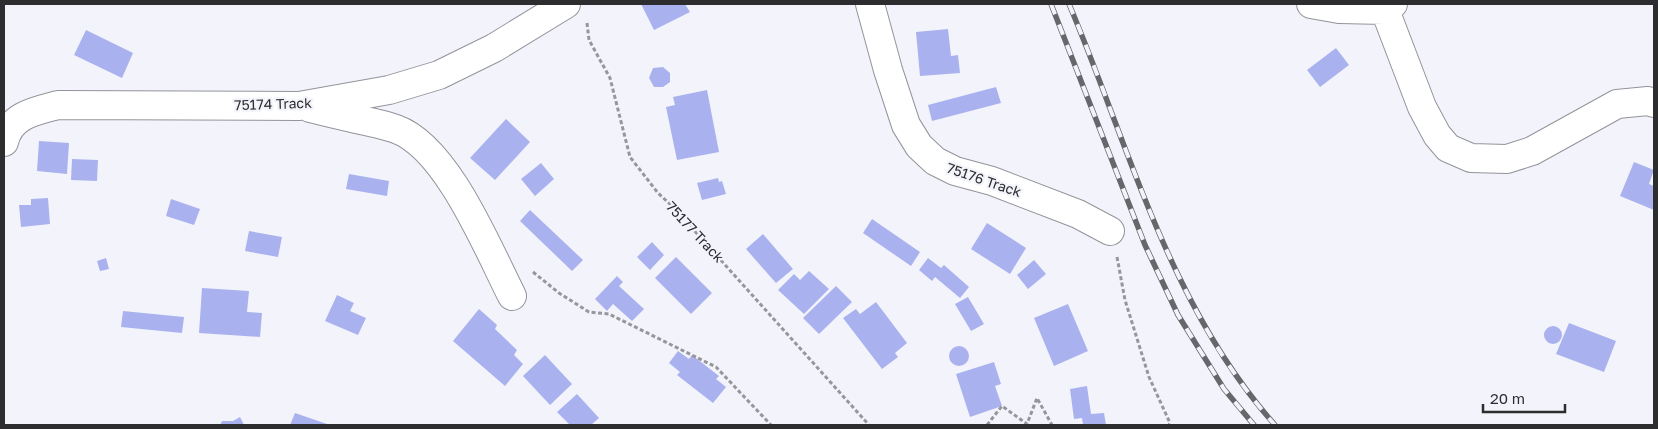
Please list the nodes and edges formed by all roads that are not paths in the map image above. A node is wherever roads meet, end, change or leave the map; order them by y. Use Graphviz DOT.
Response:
graph roads {
  1 [pos="566,4"];
  2 [pos="870,4"];
  3 [pos="1311,4"];
  4 [pos="1389,7"];
  5 [pos="1654,103"];
  6 [pos="299,106"];
  7 [pos="4,142"];
  8 [pos="1110,231"];
  9 [pos="512,296"];
  1 -- 6 [label="street, 75174 Track"];
  2 -- 8 [label="street, 75176 Track"];
  3 -- 4 [label="street"];
  4 -- 5 [label="street"];
  6 -- 7 [label="street, 75174 Track"];
  6 -- 9 [label="street"];
}
